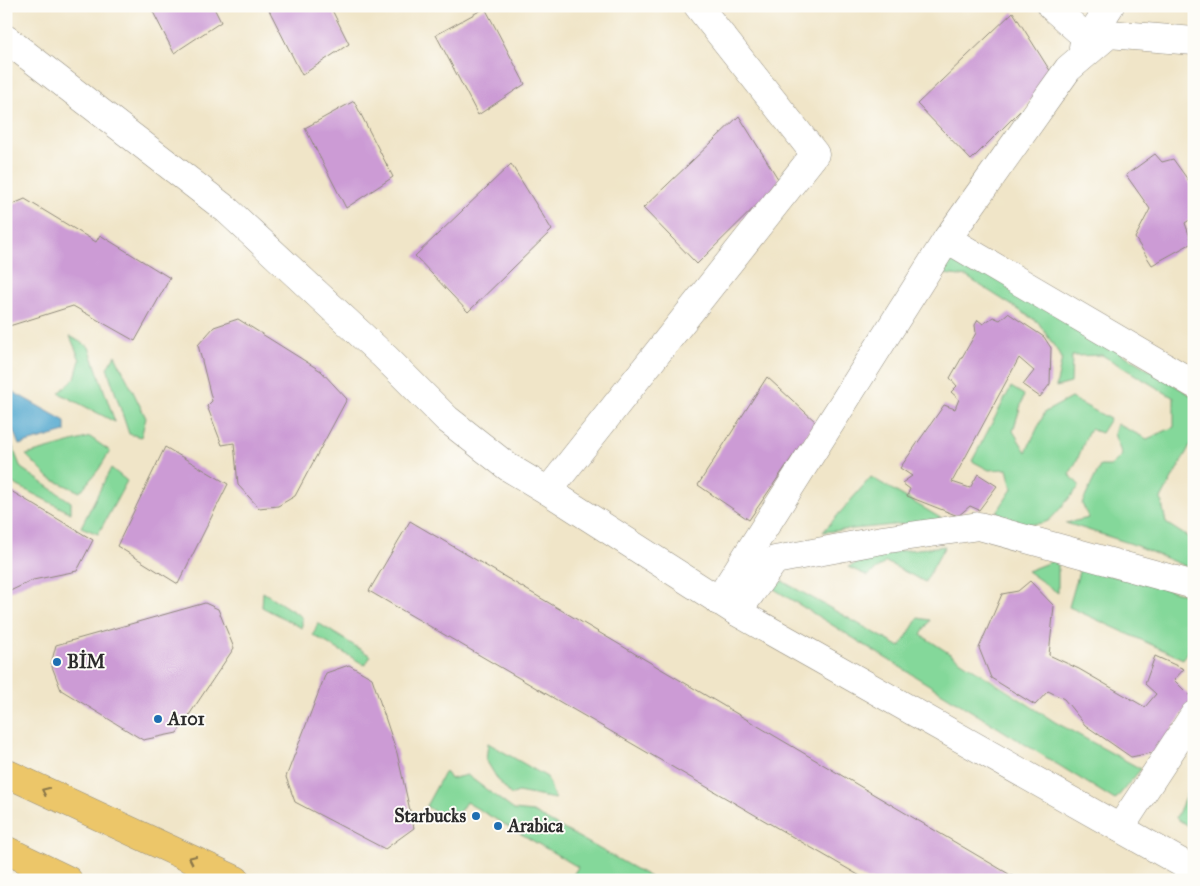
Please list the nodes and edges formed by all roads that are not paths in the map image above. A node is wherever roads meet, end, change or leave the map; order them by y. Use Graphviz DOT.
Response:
graph roads {
  1 [pos="698,6"];
  2 [pos="1051,6"];
  3 [pos="1110,6"];
  4 [pos="6,39"];
  5 [pos="1088,39"];
  6 [pos="1194,41"];
  7 [pos="1068,69"];
  8 [pos="947,239"];
  9 [pos="1194,384"];
  10 [pos="548,491"];
  11 [pos="1194,585"];
  12 [pos="727,606"];
  13 [pos="1194,715"];
  14 [pos="6,773"];
  15 [pos="1120,828"];
  16 [pos="6,850"];
  17 [pos="1194,870"];
  18 [pos="68,880"];
  19 [pos="236,880"];
  1 -- 10 [label="street"];
  2 -- 5 [label="street"];
  3 -- 5 [label="street"];
  4 -- 10 [label="street"];
  5 -- 7 [label="street"];
  6 -- 7 [label="street"];
  7 -- 8 [label="street"];
  8 -- 9 [label="street"];
  8 -- 12 [label="street"];
  10 -- 12 [label="street"];
  11 -- 12 [label="street"];
  12 -- 15 [label="street"];
  13 -- 15 [label="street"];
  19 -- 14 [label="main road, one-way"];
  15 -- 17 [label="street"];
  16 -- 18 [label="main road"];
}
